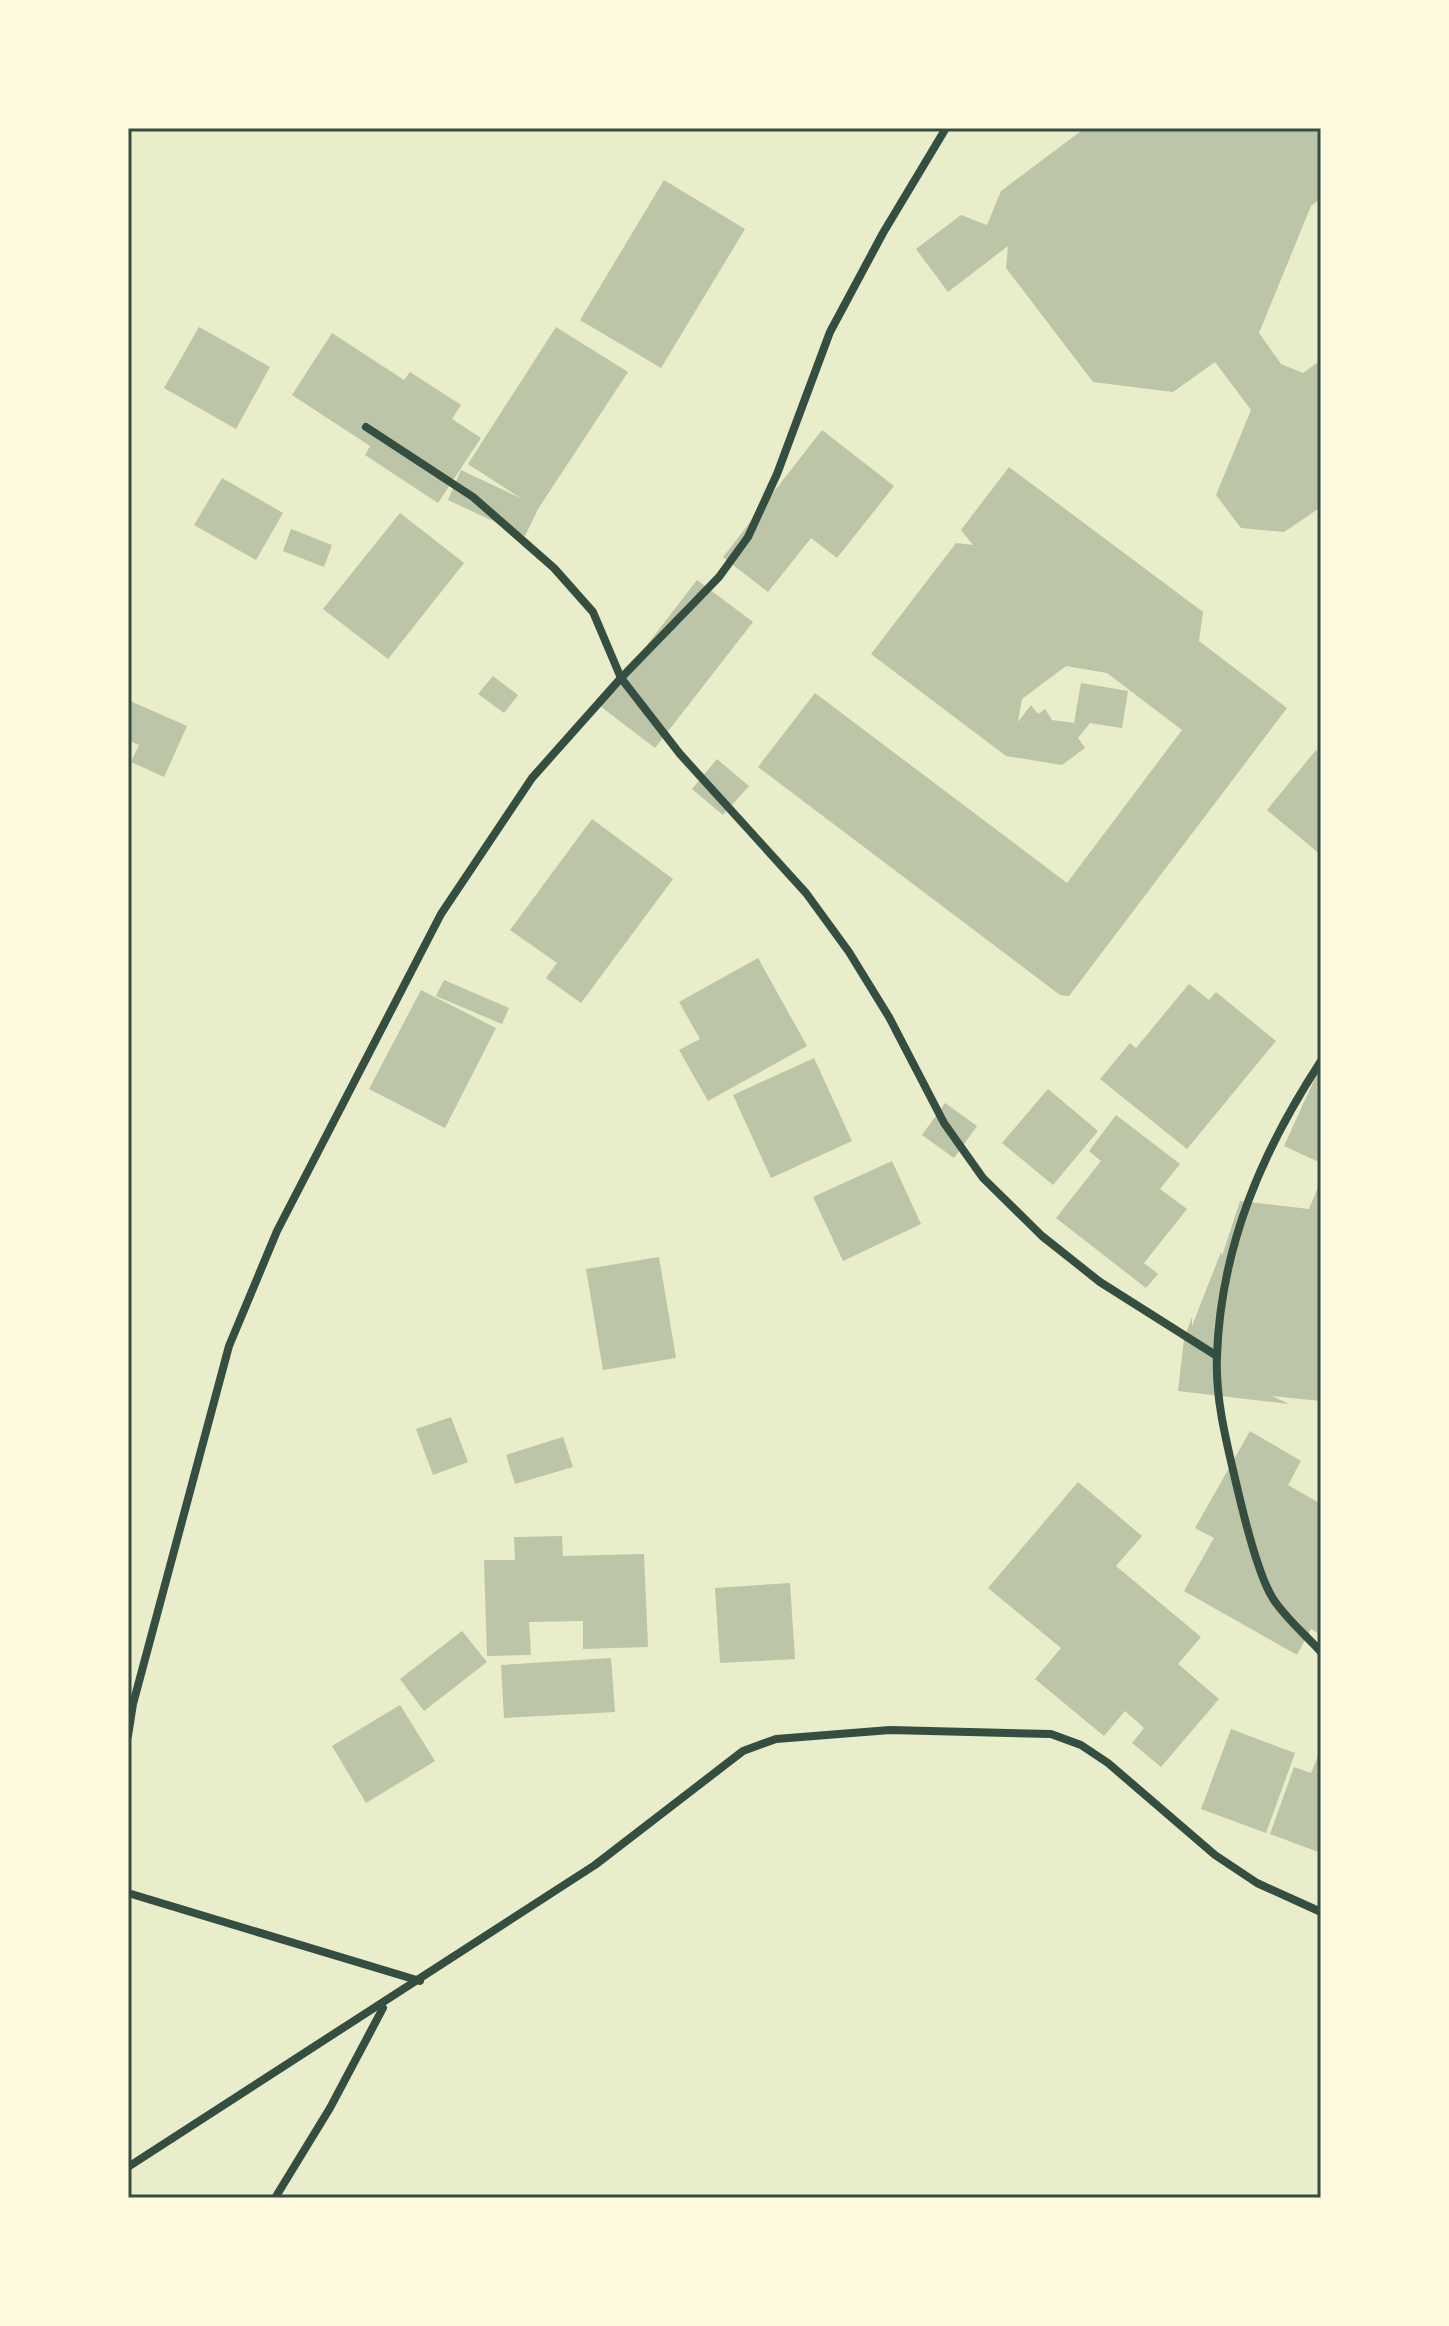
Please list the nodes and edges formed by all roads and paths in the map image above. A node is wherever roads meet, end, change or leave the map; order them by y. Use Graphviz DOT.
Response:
graph roads {
  1 [pos="946,128"];
  2 [pos="366,427"];
  3 [pos="621,678"];
  4 [pos="1321,1061"];
  5 [pos="1217,1356"];
  6 [pos="1321,1652"];
  7 [pos="128,1736"];
  8 [pos="128,1893"];
  9 [pos="1321,1912"];
  10 [pos="420,1981"];
  11 [pos="385,2004"];
  12 [pos="128,2167"];
  13 [pos="275,2198"];
  1 -- 3 [label="street"];
  2 -- 3 [label="street"];
  3 -- 5 [label="street"];
  3 -- 7 [label="street"];
  4 -- 5 [label="street"];
  5 -- 6 [label="street"];
  8 -- 10 [label="street"];
  9 -- 10 [label="street"];
  10 -- 11 [label="street"];
  11 -- 12 [label="street"];
  11 -- 13 [label="street"];
}
